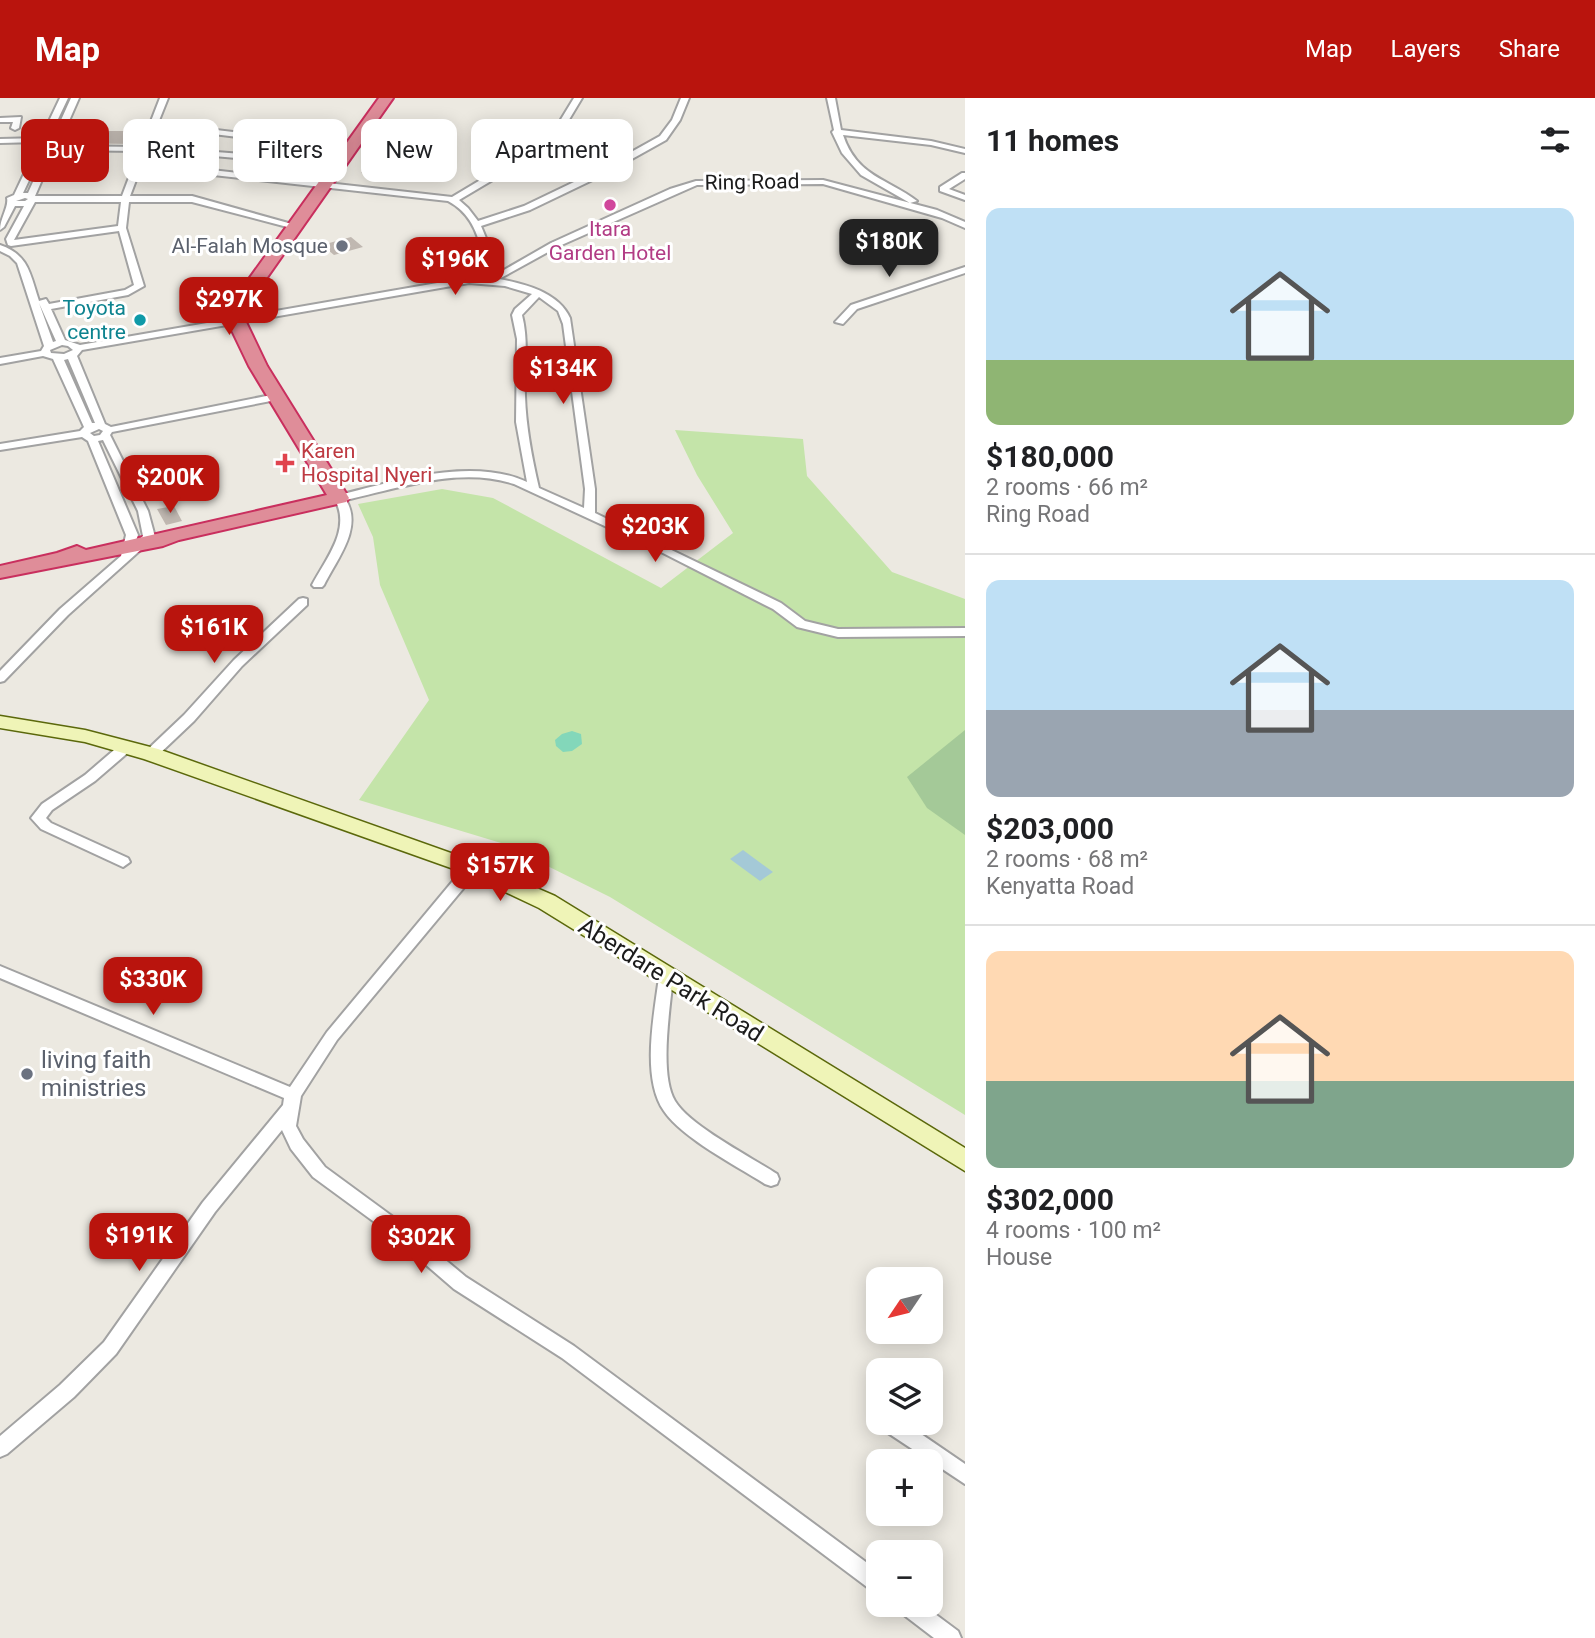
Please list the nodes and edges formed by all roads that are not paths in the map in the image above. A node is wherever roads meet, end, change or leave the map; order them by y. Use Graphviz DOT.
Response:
graph roads {
  1 [pos="64,98"];
  2 [pos="75,98"];
  3 [pos="164,98"];
  4 [pos="386,98"];
  5 [pos="578,98"];
  6 [pos="685,98"];
  7 [pos="831,98"];
  8 [pos="54,119"];
  9 [pos="65,119"];
  10 [pos="157,119"];
  11 [pos="0,120"];
  12 [pos="15,128"];
  13 [pos="836,132"];
  14 [pos="0,141"];
  15 [pos="21,141"];
  16 [pos="965,150"];
  17 [pos="347,151"];
  18 [pos="233,155"];
  19 [pos="233,175"];
  20 [pos="965,175"];
  21 [pos="23,182"];
  22 [pos="38,182"];
  23 [pos="132,182"];
  24 [pos="292,182"];
  25 [pos="328,182"];
  26 [pos="326,186"];
  27 [pos="0,198"];
  28 [pos="965,198"];
  29 [pos="14,199"];
  30 [pos="32,199"];
  31 [pos="125,199"];
  32 [pos="453,200"];
  33 [pos="942,216"];
  34 [pos="475,225"];
  35 [pos="965,225"];
  36 [pos="295,226"];
  37 [pos="0,227"];
  38 [pos="122,228"];
  39 [pos="5,243"];
  40 [pos="965,270"];
  41 [pos="495,278"];
  42 [pos="470,280"];
  43 [pos="537,294"];
  44 [pos="46,307"];
  45 [pos="236,320"];
  46 [pos="840,322"];
  47 [pos="61,342"];
  48 [pos="47,349"];
  49 [pos="75,352"];
  50 [pos="58,358"];
  51 [pos="0,361"];
  52 [pos="276,397"];
  53 [pos="105,430"];
  54 [pos="88,433"];
  55 [pos="0,447"];
  56 [pos="534,490"];
  57 [pos="339,498"];
  58 [pos="589,516"];
  59 [pos="172,535"];
  60 [pos="136,545"];
  61 [pos="64,558"];
  62 [pos="0,572"];
  63 [pos="318,585"];
  64 [pos="303,602"];
  65 [pos="965,632"];
  66 [pos="0,678"];
  67 [pos="0,722"];
  68 [pos="126,747"];
  69 [pos="151,754"];
  70 [pos="123,862"];
  71 [pos="472,868"];
  72 [pos="0,972"];
  73 [pos="666,977"];
  74 [pos="291,1102"];
  75 [pos="965,1161"];
  76 [pos="771,1179"];
  77 [pos="907,1435"];
  78 [pos="0,1448"];
  79 [pos="965,1475"];
  80 [pos="866,1574"];
  81 [pos="923,1617"];
  82 [pos="951,1638"];
  1 -- 8 [label="street"];
  2 -- 9 [label="street"];
  3 -- 10 [label="street"];
  4 -- 17 [label="highway"];
  5 -- 32 [label="street"];
  6 -- 34 [label="street"];
  7 -- 13 [label="street, Ring Road"];
  11 -- 12 [label="street"];
  13 -- 16 [label="street"];
  13 -- 33 [label="street, Ring Road"];
  14 -- 15 [label="street"];
  18 -- 19 [label="street"];
  20 -- 28 [label="street"];
  21 -- 29 [label="street"];
  22 -- 30 [label="street"];
  23 -- 31 [label="street"];
  24 -- 26 [label="street"];
  25 -- 26 [label="highway"];
  26 -- 32 [label="street"];
  26 -- 36 [label="highway"];
  27 -- 29 [label="street"];
  29 -- 30 [label="street"];
  29 -- 37 [label="street"];
  30 -- 31 [label="street"];
  30 -- 39 [label="street"];
  31 -- 36 [label="street"];
  31 -- 38 [label="street"];
  32 -- 34 [label="street"];
  33 -- 35 [label="street, Ring Road"];
  33 -- 41 [label="street, Ring Road"];
  34 -- 42 [label="street"];
  36 -- 45 [label="highway"];
  38 -- 39 [label="street"];
  38 -- 44 [label="street"];
  39 -- 44 [label="street"];
  39 -- 48 [label="street"];
  40 -- 46 [label="street"];
  41 -- 42 [label="street"];
  41 -- 43 [label="street"];
  42 -- 45 [label="street"];
  43 -- 56 [label="street"];
  43 -- 58 [label="street"];
  44 -- 47 [label="street"];
  45 -- 49 [label="street"];
  45 -- 52 [label="highway"];
  47 -- 48 [label="street"];
  47 -- 49 [label="street"];
  48 -- 50 [label="street"];
  48 -- 51 [label="street"];
  49 -- 50 [label="street"];
  49 -- 53 [label="street"];
  50 -- 54 [label="street"];
  52 -- 53 [label="street"];
  52 -- 57 [label="highway"];
  53 -- 54 [label="street"];
  53 -- 60 [label="street"];
  54 -- 55 [label="street"];
  54 -- 60 [label="street"];
  56 -- 57 [label="street"];
  56 -- 58 [label="street"];
  57 -- 59 [label="highway"];
  57 -- 63 [label="street"];
  58 -- 65 [label="street"];
  59 -- 60 [label="highway"];
  60 -- 61 [label="highway"];
  60 -- 66 [label="street"];
  61 -- 62 [label="highway"];
  64 -- 69 [label="street"];
  67 -- 68 [label="street, Aberdare Park Road"];
  68 -- 69 [label="street, Aberdare Park Road"];
  68 -- 70 [label="street"];
  69 -- 71 [label="street, Aberdare Park Road"];
  71 -- 73 [label="street, Aberdare Park Road"];
  71 -- 74 [label="street"];
  72 -- 74 [label="street"];
  73 -- 75 [label="street, Aberdare Park Road"];
  73 -- 76 [label="street"];
  74 -- 78 [label="street"];
  74 -- 80 [label="street"];
  77 -- 79 [label="street"];
  81 -- 82 [label="street"];
}
